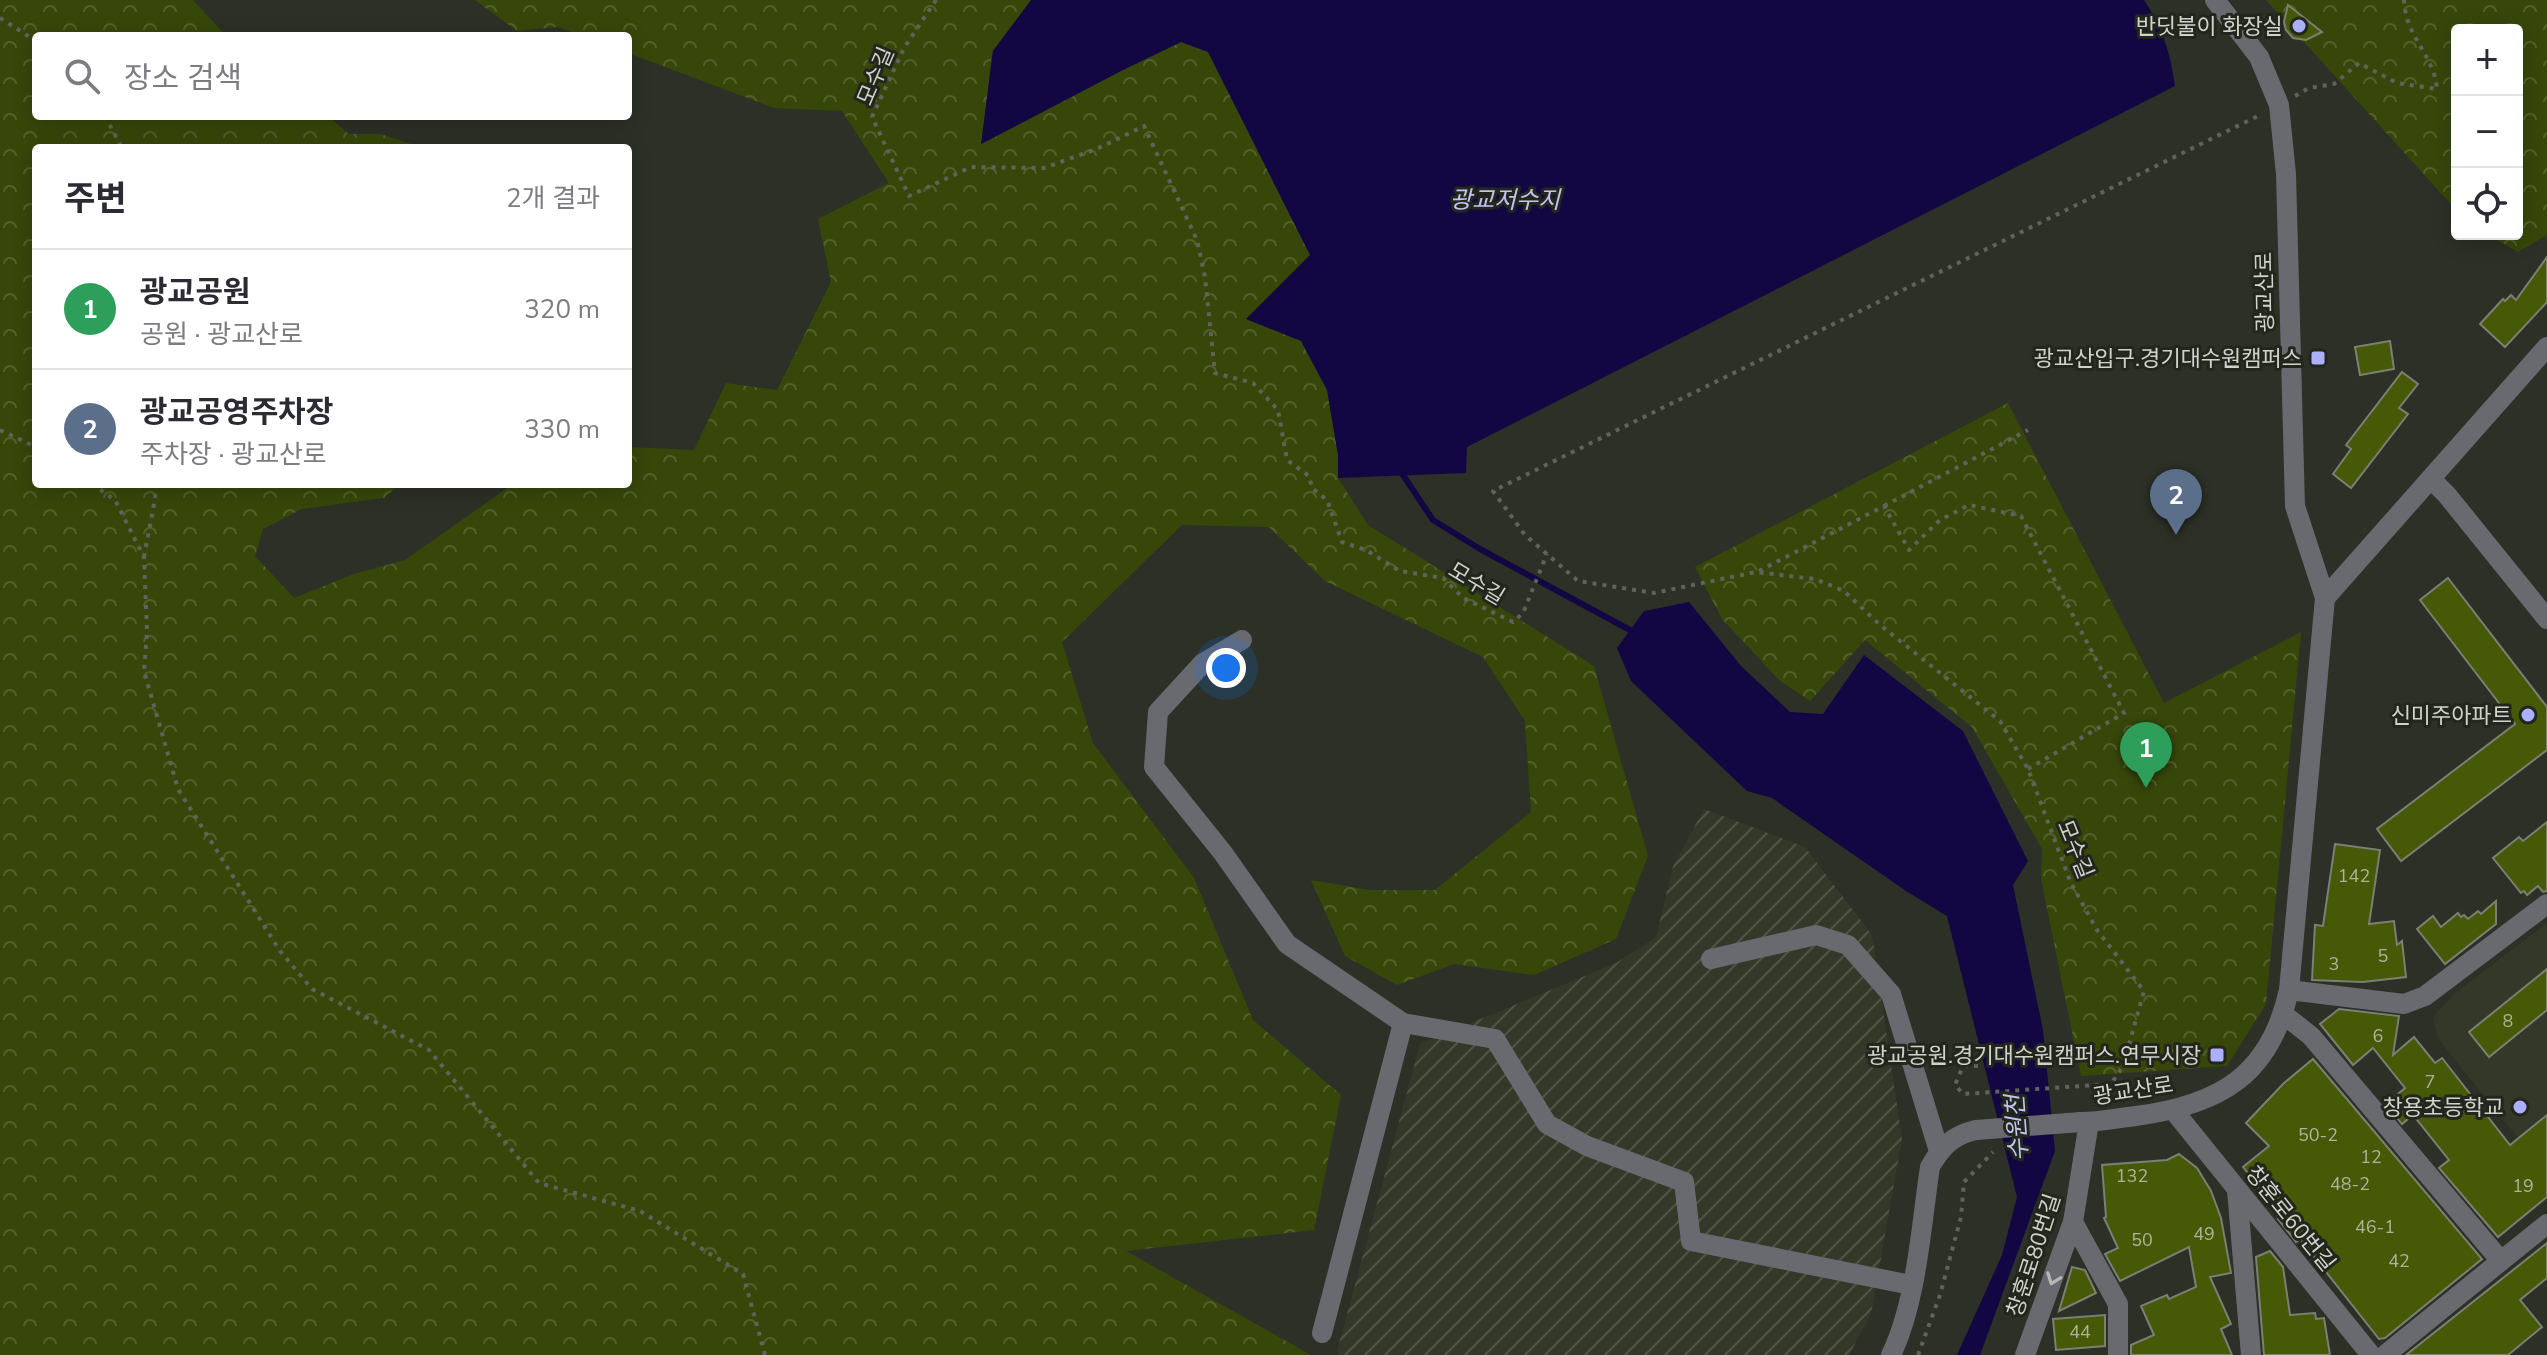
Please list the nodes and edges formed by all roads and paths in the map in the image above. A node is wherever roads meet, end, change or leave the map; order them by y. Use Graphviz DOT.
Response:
graph roads {
  1 [pos="936,0"];
  2 [pos="2215,0"];
  3 [pos="2404,0"];
  4 [pos="0,18"];
  5 [pos="32,38"];
  6 [pos="2279,105"];
  7 [pos="107,120"];
  8 [pos="120,144"];
  9 [pos="2547,347"];
  10 [pos="0,430"];
  11 [pos="2028,430"];
  12 [pos="32,445"];
  13 [pos="2431,479"];
  14 [pos="98,488"];
  15 [pos="156,488"];
  16 [pos="1884,506"];
  17 [pos="1547,554"];
  18 [pos="144,557"];
  19 [pos="1756,572"];
  20 [pos="2325,598"];
  21 [pos="2547,619"];
  22 [pos="1242,640"];
  23 [pos="2028,769"];
  24 [pos="2547,904"];
  25 [pos="1711,959"];
  26 [pos="2289,990"];
  27 [pos="2283,1014"];
  28 [pos="1403,1023"];
  29 [pos="1978,1066"];
  30 [pos="2174,1111"];
  31 [pos="2085,1122"];
  32 [pos="1939,1151"];
  33 [pos="1993,1152"];
  34 [pos="2237,1190"];
  35 [pos="2073,1222"];
  36 [pos="2547,1224"];
  37 [pos="2501,1261"];
  38 [pos="1911,1285"];
  39 [pos="1322,1333"];
  40 [pos="765,1355"];
  41 [pos="1891,1355"];
  42 [pos="1918,1355"];
  43 [pos="2025,1355"];
  44 [pos="2118,1355"];
  45 [pos="2251,1355"];
  46 [pos="2371,1355"];
  47 [pos="2385,1355"];
  1 -- 17 [label="path, 모수길"];
  2 -- 6 [label="street, 광교산로"];
  3 -- 6 [label="path"];
  4 -- 5 [label="path"];
  6 -- 17 [label="path"];
  6 -- 20 [label="street, 광교산로"];
  7 -- 8 [label="path"];
  9 -- 13 [label="street"];
  10 -- 12 [label="path"];
  11 -- 16 [label="path"];
  13 -- 20 [label="street"];
  13 -- 21 [label="street"];
  14 -- 18 [label="path"];
  15 -- 18 [label="path"];
  16 -- 19 [label="path"];
  16 -- 23 [label="path"];
  17 -- 19 [label="path, 모수길"];
  18 -- 40 [label="path"];
  19 -- 23 [label="path, 모수길"];
  20 -- 26 [label="street, 광교산로"];
  22 -- 28 [label="street"];
  23 -- 29 [label="path, 모수길"];
  24 -- 26 [label="street"];
  25 -- 32 [label="street"];
  26 -- 27 [label="street, 광교산로"];
  27 -- 30 [label="street, 광교산로"];
  27 -- 37 [label="street"];
  28 -- 38 [label="street"];
  28 -- 39 [label="street"];
  30 -- 31 [label="street, 광교산로"];
  30 -- 34 [label="street, 창훈로60번길"];
  31 -- 32 [label="street, 광교산로, bridge"];
  31 -- 35 [label="street, 창훈로80번길"];
  32 -- 38 [label="street"];
  33 -- 42 [label="path"];
  34 -- 45 [label="street"];
  34 -- 46 [label="street, 창훈로60번길"];
  35 -- 43 [label="street, 창훈로80번길, one-way"];
  35 -- 44 [label="street"];
  36 -- 37 [label="street"];
  37 -- 47 [label="street"];
  38 -- 41 [label="street"];
}
